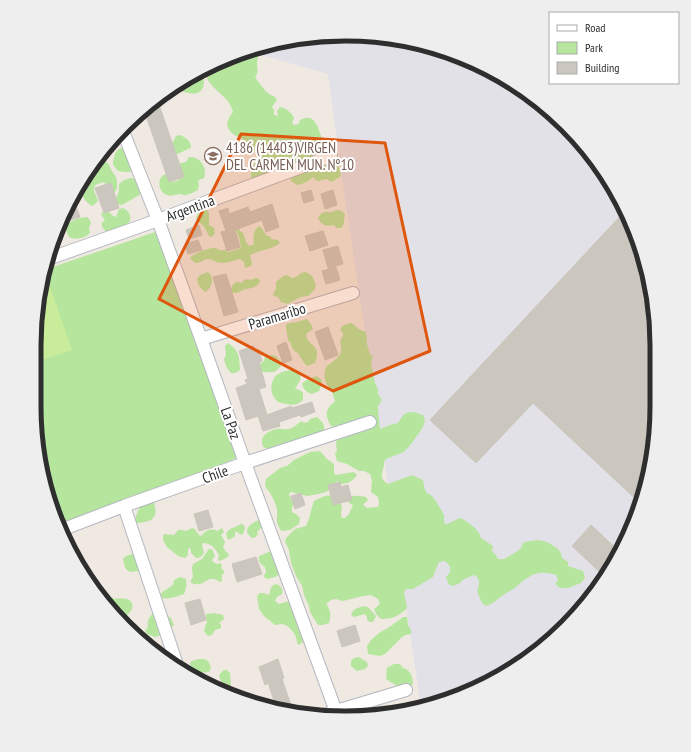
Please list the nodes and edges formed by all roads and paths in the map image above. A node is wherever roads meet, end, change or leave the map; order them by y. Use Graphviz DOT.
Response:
graph roads {
  1 [pos="125,136"];
  2 [pos="331,156"];
  3 [pos="158,220"];
  4 [pos="54,257"];
  5 [pos="353,293"];
  6 [pos="201,339"];
  7 [pos="370,422"];
  8 [pos="244,463"];
  9 [pos="124,506"];
  10 [pos="66,528"];
  11 [pos="175,659"];
  12 [pos="406,690"];
  13 [pos="336,710"];
  14 [pos="346,711"];
  1 -- 3 [label="street, La Paz"];
  2 -- 3 [label="street, Argentina"];
  3 -- 4 [label="street, Argentina"];
  3 -- 6 [label="street, La Paz"];
  5 -- 6 [label="street, Paramaribo"];
  6 -- 8 [label="street, La Paz"];
  7 -- 8 [label="street, Chile"];
  8 -- 9 [label="street, Chile"];
  8 -- 13 [label="street, La Paz"];
  9 -- 10 [label="street, Chile"];
  9 -- 11 [label="street"];
  12 -- 14 [label="street"];
}
